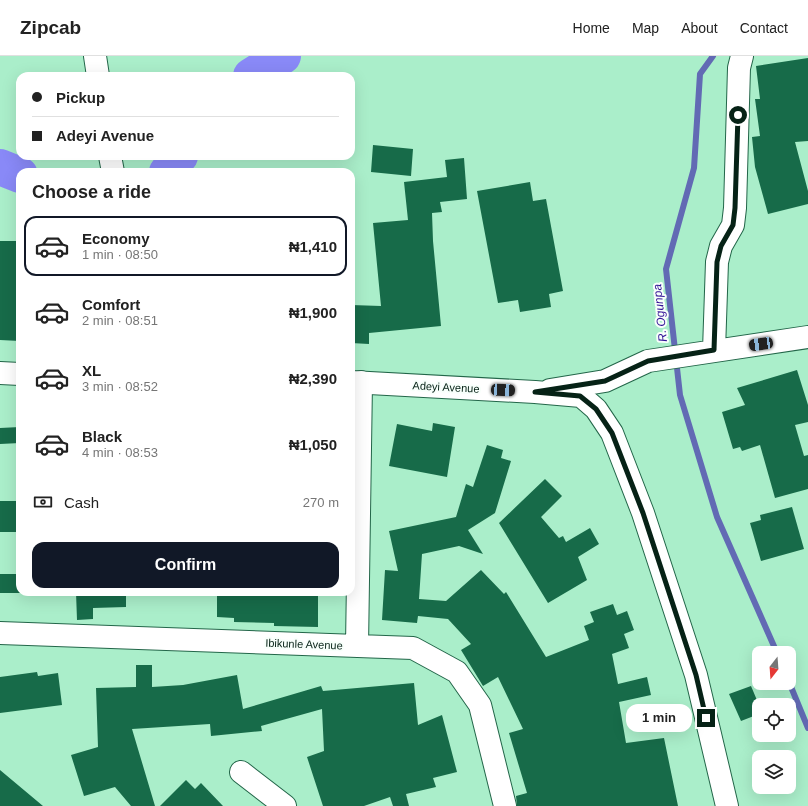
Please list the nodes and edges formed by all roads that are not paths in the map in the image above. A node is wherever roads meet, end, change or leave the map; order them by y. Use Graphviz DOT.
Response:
graph roads {
  1 [pos="95,56"];
  2 [pos="742,56"];
  3 [pos="97,72"];
  4 [pos="808,337"];
  5 [pos="705,351"];
  6 [pos="0,373"];
  7 [pos="16,374"];
  8 [pos="356,382"];
  9 [pos="535,392"];
  10 [pos="0,633"];
  11 [pos="357,646"];
  12 [pos="241,772"];
  13 [pos="285,806"];
  14 [pos="505,806"];
  15 [pos="727,806"];
  1 -- 3 [label="street"];
  2 -- 5 [label="street"];
  4 -- 5 [label="street"];
  5 -- 9 [label="street"];
  6 -- 7 [label="street"];
  8 -- 9 [label="street, Adeyi Avenue"];
  8 -- 11 [label="street"];
  9 -- 15 [label="street, Adeyi Avenue"];
  10 -- 11 [label="street, Ibikunle Avenue"];
  11 -- 14 [label="street, Ibikunle Avenue"];
  12 -- 13 [label="street"];
}
